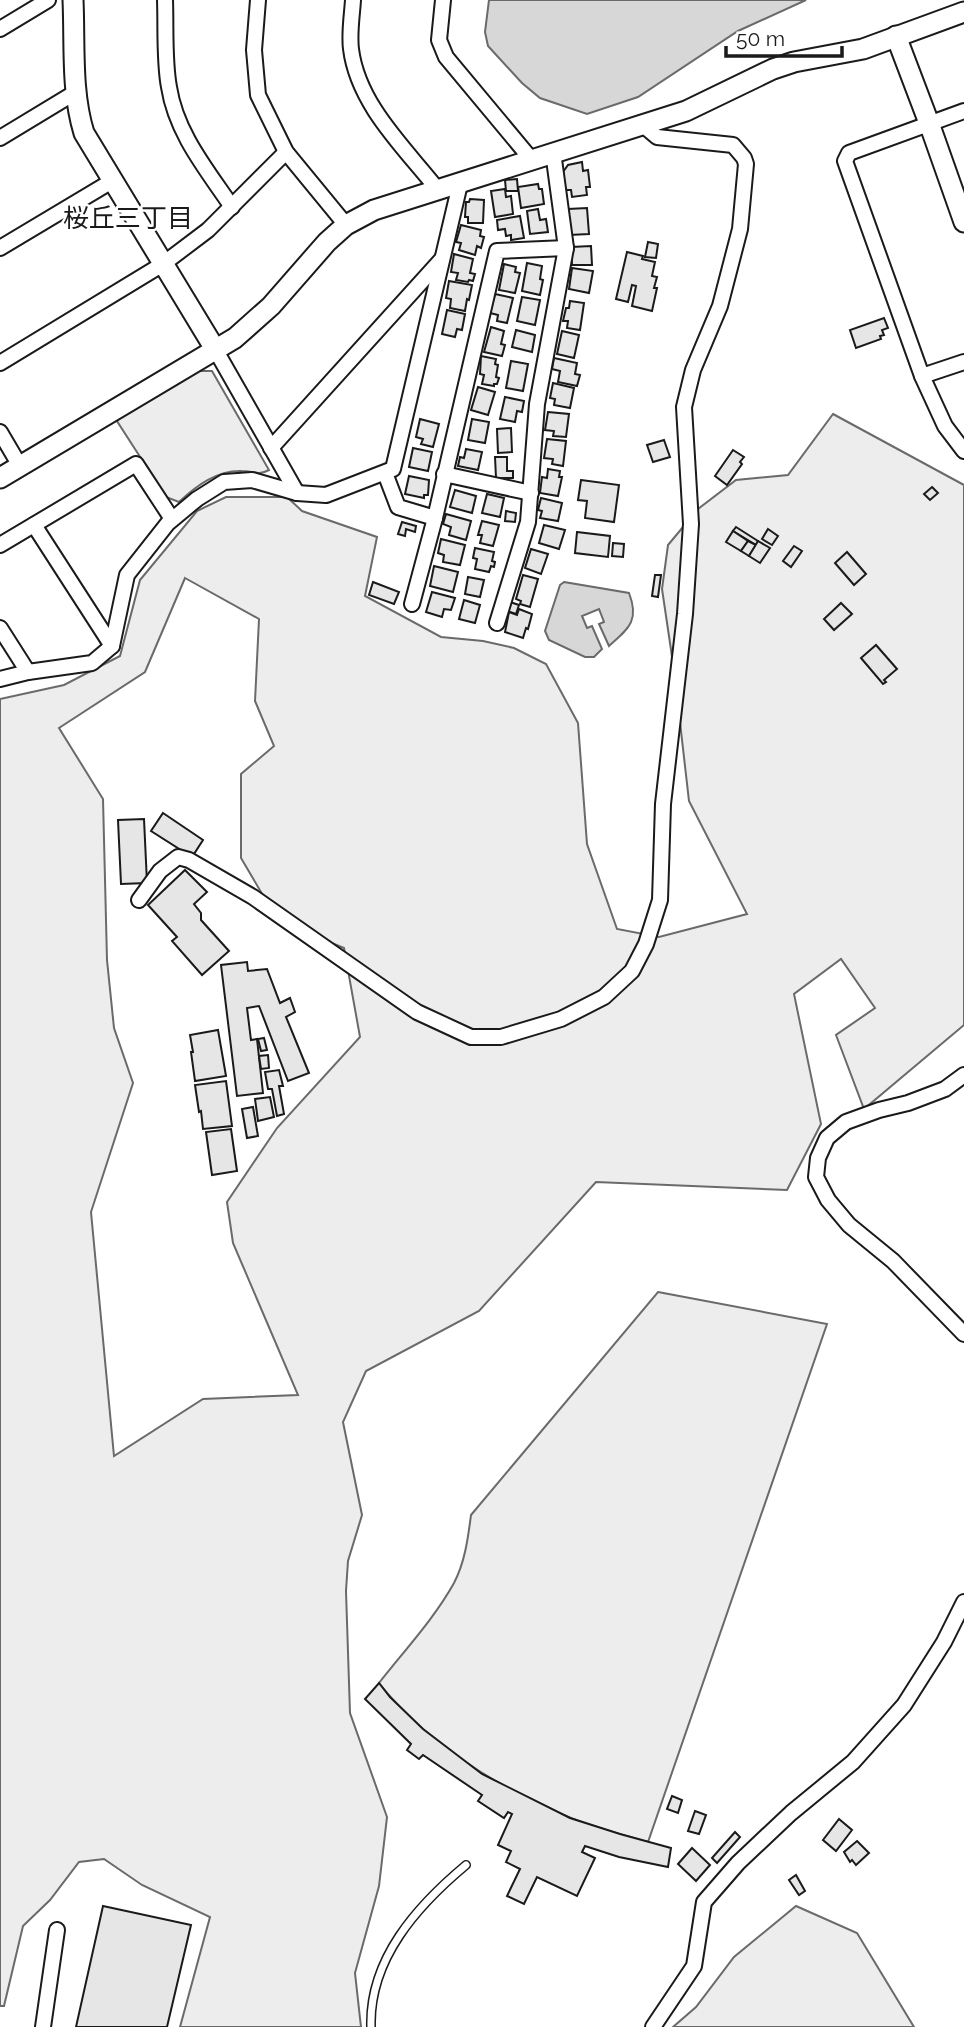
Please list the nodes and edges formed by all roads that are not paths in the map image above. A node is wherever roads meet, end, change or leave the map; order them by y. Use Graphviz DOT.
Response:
graph roads {
  1 [pos="48,0"];
  2 [pos="73,0"];
  3 [pos="165,0"];
  4 [pos="258,0"];
  5 [pos="353,0"];
  6 [pos="443,0"];
  7 [pos="964,12"];
  8 [pos="0,29"];
  9 [pos="896,36"];
  10 [pos="76,92"];
  11 [pos="964,111"];
  12 [pos="929,123"];
  13 [pos="643,126"];
  14 [pos="0,138"];
  15 [pos="286,152"];
  16 [pos="553,152"];
  17 [pos="531,159"];
  18 [pos="112,181"];
  19 [pos="460,184"];
  20 [pos="438,190"];
  21 [pos="232,207"];
  22 [pos="964,222"];
  23 [pos="346,225"];
  24 [pos="0,248"];
  25 [pos="566,248"];
  26 [pos="444,257"];
  27 [pos="163,264"];
  28 [pos="215,349"];
  29 [pos="964,362"];
  30 [pos="0,363"];
  31 [pos="922,376"];
  32 [pos="0,432"];
  33 [pos="271,448"];
  34 [pos="964,451"];
  35 [pos="20,466"];
  36 [pos="385,473"];
  37 [pos="444,474"];
  38 [pos="0,478"];
  39 [pos="297,493"];
  40 [pos="531,493"];
  41 [pos="435,518"];
  42 [pos="172,519"];
  43 [pos="34,525"];
  44 [pos="0,545"];
  45 [pos="412,604"];
  46 [pos="497,623"];
  47 [pos="0,628"];
  48 [pos="112,646"];
  49 [pos="28,672"];
  50 [pos="0,679"];
  51 [pos="139,900"];
  52 [pos="964,1075"];
  53 [pos="964,1334"];
  54 [pos="964,1602"];
  55 [pos="467,1865"];
  56 [pos="57,1930"];
  57 [pos="43,2027"];
  58 [pos="371,2027"];
  59 [pos="653,2027"];
  1 -- 8 [label="street"];
  2 -- 10 [label="street"];
  3 -- 21 [label="street"];
  4 -- 15 [label="street"];
  5 -- 20 [label="street"];
  6 -- 17 [label="street"];
  7 -- 9 [label="street"];
  9 -- 12 [label="street"];
  9 -- 13 [label="street"];
  10 -- 14 [label="street"];
  10 -- 18 [label="street"];
  11 -- 12 [label="street"];
  12 -- 22 [label="street"];
  12 -- 31 [label="street"];
  13 -- 16 [label="street"];
  13 -- 51 [label="street"];
  15 -- 21 [label="street"];
  15 -- 23 [label="street"];
  16 -- 17 [label="street"];
  16 -- 25 [label="street"];
  17 -- 19 [label="street"];
  18 -- 24 [label="street"];
  18 -- 27 [label="street"];
  19 -- 20 [label="street"];
  19 -- 26 [label="street"];
  20 -- 23 [label="street"];
  21 -- 27 [label="street"];
  23 -- 28 [label="street"];
  25 -- 37 [label="street"];
  25 -- 40 [label="street"];
  26 -- 33 [label="street"];
  26 -- 36 [label="street"];
  27 -- 28 [label="street"];
  27 -- 30 [label="street"];
  28 -- 33 [label="street"];
  28 -- 35 [label="street"];
  29 -- 31 [label="street"];
  31 -- 34 [label="street"];
  32 -- 35 [label="street"];
  33 -- 39 [label="street"];
  35 -- 38 [label="street"];
  36 -- 39 [label="street"];
  36 -- 41 [label="street"];
  37 -- 40 [label="street"];
  37 -- 41 [label="street"];
  39 -- 42 [label="street"];
  40 -- 46 [label="street"];
  41 -- 45 [label="street"];
  42 -- 43 [label="street"];
  42 -- 48 [label="street"];
  43 -- 44 [label="street"];
  43 -- 48 [label="street"];
  47 -- 49 [label="street"];
  48 -- 49 [label="street"];
  49 -- 50 [label="street"];
  52 -- 53 [label="street"];
  54 -- 59 [label="street"];
  55 -- 58 [label="lane"];
  56 -- 57 [label="street"];
}
